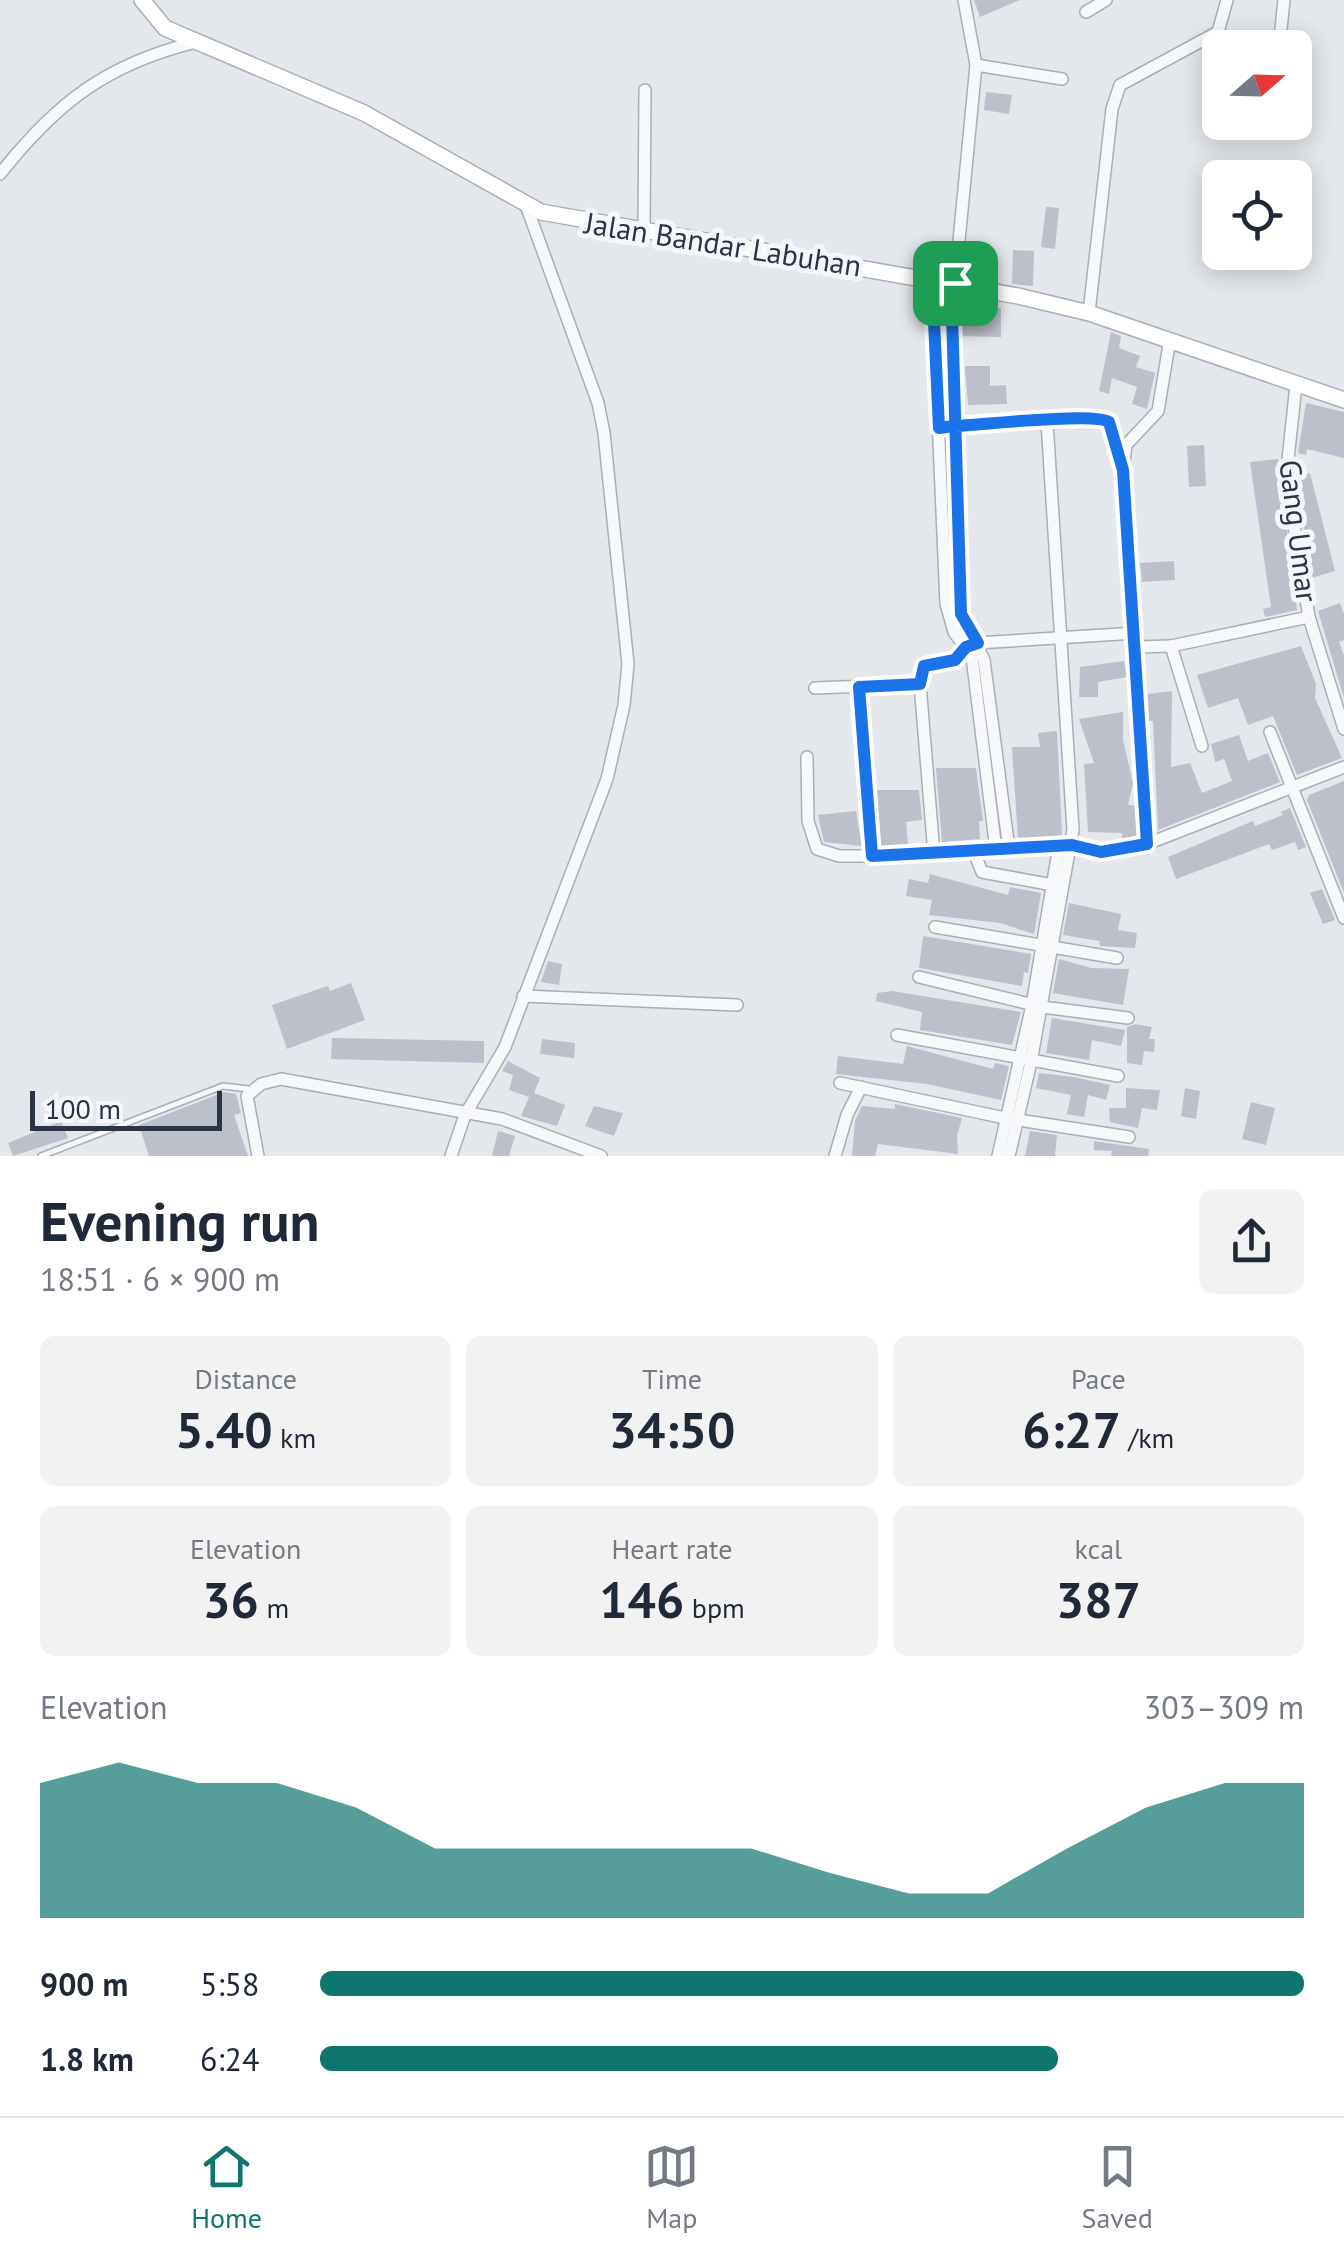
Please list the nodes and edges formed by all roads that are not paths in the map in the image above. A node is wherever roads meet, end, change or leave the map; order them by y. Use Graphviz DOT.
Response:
graph roads {
  1 [pos="142,0"];
  2 [pos="964,0"];
  3 [pos="1087,0"];
  4 [pos="1106,0"];
  5 [pos="1227,0"];
  6 [pos="1284,0"];
  7 [pos="1281,30"];
  8 [pos="200,41"];
  9 [pos="976,65"];
  10 [pos="1062,79"];
  11 [pos="644,90"];
  12 [pos="0,174"];
  13 [pos="526,206"];
  14 [pos="644,231"];
  15 [pos="932,279"];
  16 [pos="955,283"];
  17 [pos="1089,313"];
  18 [pos="1170,339"];
  19 [pos="937,352"];
  20 [pos="953,352"];
  21 [pos="1296,385"];
  22 [pos="1344,400"];
  23 [pos="1046,422"];
  24 [pos="954,426"];
  25 [pos="939,428"];
  26 [pos="1123,470"];
  27 [pos="1309,617"];
  28 [pos="1063,638"];
  29 [pos="1137,640"];
  30 [pos="972,645"];
  31 [pos="1171,646"];
  32 [pos="920,684"];
  33 [pos="859,687"];
  34 [pos="815,688"];
  35 [pos="1344,729"];
  36 [pos="1270,732"];
  37 [pos="1202,746"];
  38 [pos="807,757"];
  39 [pos="1344,767"];
  40 [pos="1296,788"];
  41 [pos="1147,844"];
  42 [pos="1066,845"];
  43 [pos="1002,849"];
  44 [pos="974,850"];
  45 [pos="934,854"];
  46 [pos="872,856"];
  47 [pos="1053,884"];
  48 [pos="1344,918"];
  49 [pos="935,927"];
  50 [pos="1046,946"];
  51 [pos="1117,958"];
  52 [pos="919,977"];
  53 [pos="523,996"];
  54 [pos="737,1006"];
  55 [pos="1037,1006"];
  56 [pos="1128,1018"];
  57 [pos="897,1035"];
  58 [pos="1025,1061"];
  59 [pos="1118,1076"];
  60 [pos="840,1082"];
  61 [pos="861,1087"];
  62 [pos="252,1090"];
  63 [pos="465,1115"];
  64 [pos="1011,1119"];
  65 [pos="1129,1137"];
  66 [pos="69,1153"];
  67 [pos="41,1156"];
  68 [pos="258,1156"];
  69 [pos="451,1156"];
  70 [pos="602,1156"];
  71 [pos="835,1156"];
  72 [pos="998,1156"];
  73 [pos="1009,1156"];
  1 -- 8 [label="main road, Jalan Bandar Labuhan"];
  2 -- 9 [label="street"];
  3 -- 4 [label="street"];
  5 -- 17 [label="street"];
  6 -- 7 [label="street"];
  8 -- 12 [label="street"];
  8 -- 13 [label="main road, Jalan Bandar Labuhan"];
  9 -- 10 [label="street"];
  9 -- 16 [label="street"];
  11 -- 14 [label="street"];
  13 -- 14 [label="main road, Jalan Bandar Labuhan"];
  13 -- 53 [label="street"];
  14 -- 15 [label="main road, Jalan Bandar Labuhan"];
  15 -- 16 [label="main road, Jalan Bandar Labuhan"];
  15 -- 19 [label="street"];
  16 -- 17 [label="main road, Jalan Bandar Labuhan"];
  16 -- 20 [label="street"];
  17 -- 18 [label="main road, Jalan Bandar Labuhan"];
  18 -- 21 [label="main road, Jalan Bandar Labuhan"];
  18 -- 26 [label="street"];
  19 -- 20 [label="street"];
  19 -- 25 [label="street"];
  20 -- 24 [label="street"];
  21 -- 22 [label="main road, Jalan Bandar Labuhan"];
  21 -- 27 [label="street, Gang Umar"];
  23 -- 24 [label="street"];
  23 -- 26 [label="street"];
  23 -- 28 [label="street"];
  24 -- 25 [label="street"];
  24 -- 30 [label="street"];
  25 -- 30 [label="street"];
  26 -- 29 [label="street"];
  27 -- 31 [label="street"];
  27 -- 35 [label="street, Gang Umar"];
  28 -- 29 [label="street"];
  28 -- 30 [label="street"];
  28 -- 42 [label="street"];
  29 -- 31 [label="street"];
  29 -- 41 [label="street"];
  30 -- 32 [label="street"];
  30 -- 43 [label="street"];
  31 -- 37 [label="street"];
  32 -- 33 [label="street"];
  32 -- 45 [label="street"];
  33 -- 34 [label="street"];
  33 -- 46 [label="street"];
  36 -- 40 [label="street"];
  38 -- 46 [label="street"];
  39 -- 40 [label="street"];
  40 -- 41 [label="street"];
  40 -- 48 [label="street"];
  41 -- 42 [label="street"];
  42 -- 43 [label="street"];
  42 -- 47 [label="street"];
  42 -- 50 [label="street"];
  43 -- 44 [label="street"];
  44 -- 45 [label="street"];
  44 -- 47 [label="street"];
  45 -- 46 [label="street"];
  47 -- 50 [label="street"];
  49 -- 50 [label="street"];
  50 -- 51 [label="street"];
  50 -- 55 [label="street"];
  52 -- 55 [label="street"];
  53 -- 54 [label="street"];
  53 -- 63 [label="street"];
  55 -- 56 [label="street"];
  55 -- 58 [label="street"];
  57 -- 58 [label="street"];
  58 -- 59 [label="street"];
  58 -- 64 [label="street"];
  60 -- 61 [label="street"];
  61 -- 64 [label="street"];
  61 -- 71 [label="street"];
  62 -- 63 [label="street"];
  62 -- 66 [label="lane"];
  62 -- 68 [label="street"];
  63 -- 69 [label="street"];
  63 -- 70 [label="street"];
  64 -- 65 [label="street"];
  64 -- 72 [label="street"];
  64 -- 73 [label="street"];
  66 -- 67 [label="lane"];
}
